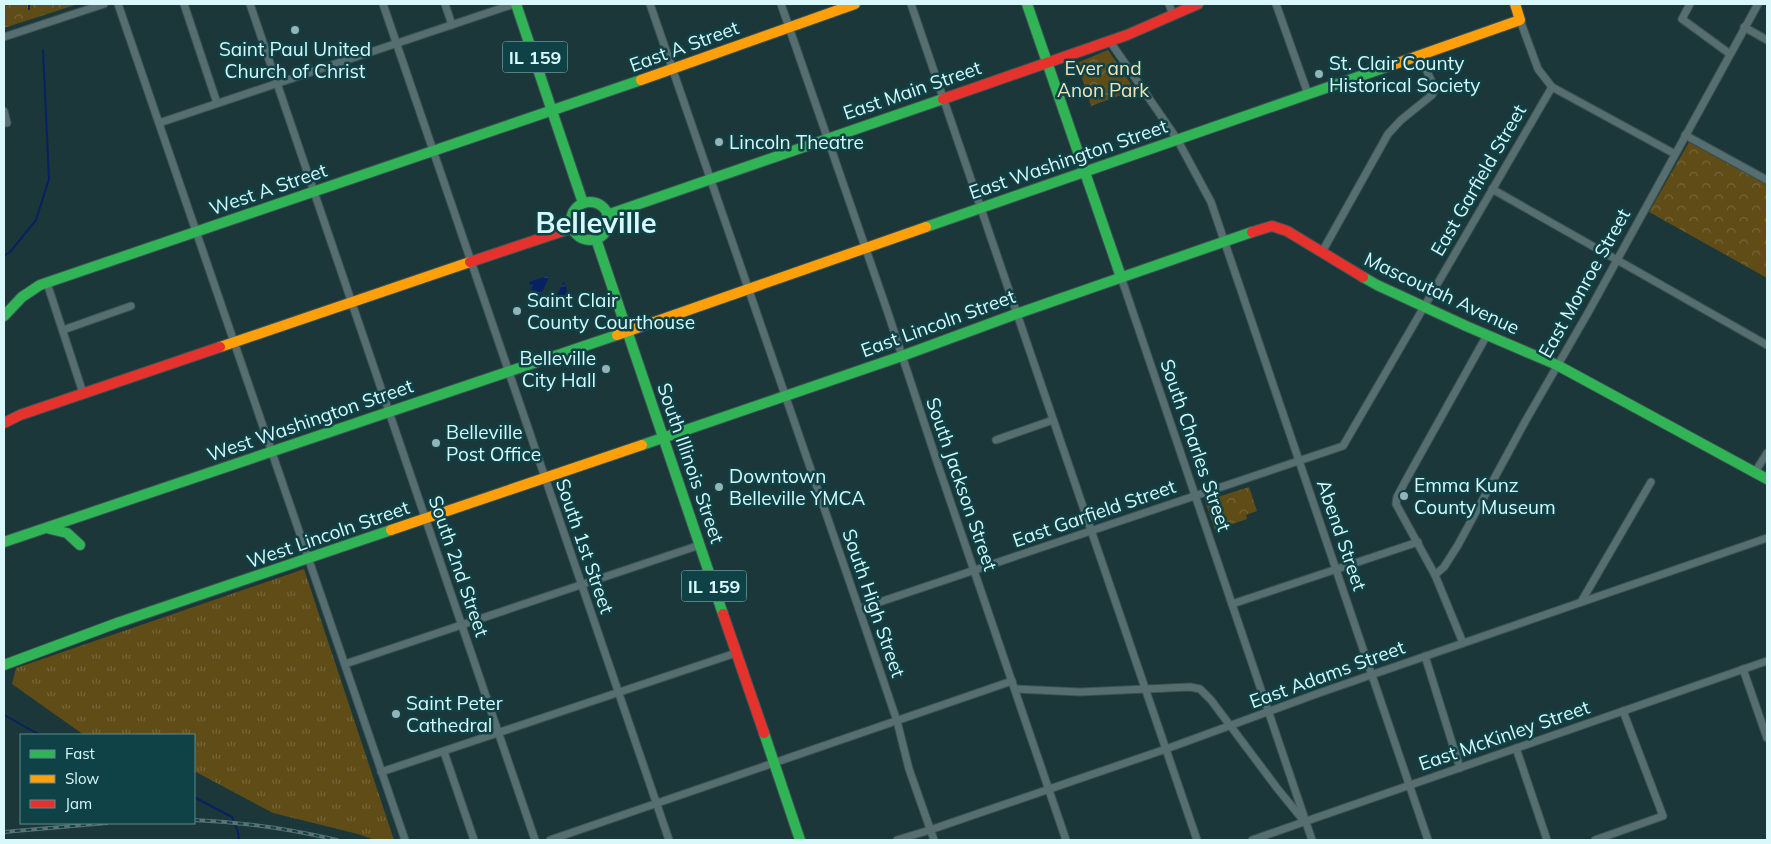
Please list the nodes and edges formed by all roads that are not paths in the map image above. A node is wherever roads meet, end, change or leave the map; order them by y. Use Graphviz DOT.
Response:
graph roads {
  1 [pos="104,4"];
  2 [pos="118,4"];
  3 [pos="184,4"];
  4 [pos="250,4"];
  5 [pos="382,4"];
  6 [pos="445,4"];
  7 [pos="515,4"];
  8 [pos="650,4"];
  9 [pos="781,4"];
  10 [pos="855,4"];
  11 [pos="911,4"];
  12 [pos="1027,4"];
  13 [pos="1169,4"];
  14 [pos="1198,4"];
  15 [pos="1276,4"];
  16 [pos="1515,4"];
  17 [pos="1690,4"];
  18 [pos="1758,4"];
  19 [pos="1173,15"];
  20 [pos="1520,20"];
  21 [pos="452,25"];
  22 [pos="789,27"];
  23 [pos="1744,28"];
  24 [pos="4,37"];
  25 [pos="1109,40"];
  26 [pos="1767,40"];
  27 [pos="396,44"];
  28 [pos="1730,54"];
  29 [pos="1419,55"];
  30 [pos="1047,62"];
  31 [pos="672,68"];
  32 [pos="277,82"];
  33 [pos="1552,87"];
  34 [pos="1308,94"];
  35 [pos="942,98"];
  36 [pos="217,103"];
  37 [pos="4,111"];
  38 [pos="553,111"];
  39 [pos="6,123"];
  40 [pos="160,123"];
  41 [pos="1685,135"];
  42 [pos="827,138"];
  43 [pos="1177,139"];
  44 [pos="433,151"];
  45 [pos="1674,154"];
  46 [pos="1085,171"];
  47 [pos="710,179"];
  48 [pos="1767,180"];
  49 [pos="1492,190"];
  50 [pos="313,192"];
  51 [pos="583,203"];
  52 [pos="980,208"];
  53 [pos="607,215"];
  54 [pos="572,228"];
  55 [pos="196,231"];
  56 [pos="596,239"];
  57 [pos="1224,241"];
  58 [pos="866,248"];
  59 [pos="1322,252"];
  60 [pos="1617,259"];
  61 [pos="470,262"];
  62 [pos="1121,277"];
  63 [pos="47,283"];
  64 [pos="750,288"];
  65 [pos="352,302"];
  66 [pos="131,306"];
  67 [pos="1424,307"];
  68 [pos="1016,314"];
  69 [pos="4,316"];
  70 [pos="63,330"];
  71 [pos="628,331"];
  72 [pos="1486,335"];
  73 [pos="233,342"];
  74 [pos="1767,345"];
  75 [pos="902,356"];
  76 [pos="1557,365"];
  77 [pos="508,371"];
  78 [pos="83,393"];
  79 [pos="786,395"];
  80 [pos="389,412"];
  81 [pos="20,415"];
  82 [pos="4,416"];
  83 [pos="1053,420"];
  84 [pos="4,424"];
  85 [pos="664,438"];
  86 [pos="996,440"];
  87 [pos="272,452"];
  88 [pos="1767,453"];
  89 [pos="1299,460"];
  90 [pos="1756,472"];
  91 [pos="545,478"];
  92 [pos="1767,479"];
  93 [pos="1652,482"];
  94 [pos="1195,496"];
  95 [pos="426,519"];
  96 [pos="46,528"];
  97 [pos="1091,531"];
  98 [pos="1767,538"];
  99 [pos="4,542"];
  100 [pos="1418,542"];
  101 [pos="80,545"];
  102 [pos="700,545"];
  103 [pos="308,558"];
  104 [pos="1336,569"];
  105 [pos="975,570"];
  106 [pos="1435,575"];
  107 [pos="582,584"];
  108 [pos="1581,602"];
  109 [pos="1232,604"];
  110 [pos="859,609"];
  111 [pos="462,624"];
  112 [pos="1463,643"];
  113 [pos="736,653"];
  114 [pos="1425,656"];
  115 [pos="1767,661"];
  116 [pos="344,664"];
  117 [pos="4,665"];
  118 [pos="1743,669"];
  119 [pos="1372,674"];
  120 [pos="1012,681"];
  121 [pos="1015,689"];
  122 [pos="1145,689"];
  123 [pos="618,693"];
  124 [pos="1623,711"];
  125 [pos="1269,712"];
  126 [pos="897,721"];
  127 [pos="1230,725"];
  128 [pos="498,733"];
  129 [pos="1767,738"];
  130 [pos="1516,748"];
  131 [pos="1166,749"];
  132 [pos="444,752"];
  133 [pos="774,763"];
  134 [pos="1460,768"];
  135 [pos="381,772"];
  136 [pos="1410,785"];
  137 [pos="1049,789"];
  138 [pos="656,804"];
  139 [pos="1306,822"];
  140 [pos="930,830"];
  141 [pos="405,840"];
  142 [pos="474,840"];
  143 [pos="535,840"];
  144 [pos="550,840"];
  145 [pos="669,840"];
  146 [pos="800,840"];
  147 [pos="897,840"];
  148 [pos="934,840"];
  149 [pos="1066,840"];
  150 [pos="1197,840"];
  151 [pos="1252,840"];
  152 [pos="1312,840"];
  153 [pos="1318,840"];
  154 [pos="1428,840"];
  155 [pos="1547,840"];
  156 [pos="1595,840"];
  1 -- 24 [label="street"];
  2 -- 40 [label="street"];
  3 -- 36 [label="street"];
  4 -- 32 [label="street, South 2nd Street"];
  5 -- 27 [label="street, South 1st Street"];
  6 -- 21 [label="street"];
  7 -- 21 [label="street"];
  7 -- 38 [label="main road, IL 159"];
  8 -- 31 [label="street, South High Street"];
  9 -- 22 [label="street, South Jackson Street"];
  10 -- 22 [label="main road, East A Street"];
  11 -- 35 [label="street"];
  12 -- 30 [label="main road, South Charles Street"];
  13 -- 19 [label="street"];
  14 -- 19 [label="main road, East Main Street"];
  15 -- 34 [label="street"];
  16 -- 20 [label="main road"];
  17 -- 28 [label="street"];
  18 -- 23 [label="street, East Monroe Street"];
  19 -- 25 [label="main road, East Main Street"];
  20 -- 29 [label="main road, East Washington Street"];
  20 -- 33 [label="street"];
  21 -- 27 [label="street"];
  22 -- 31 [label="main road, East A Street"];
  22 -- 42 [label="street, South Jackson Street"];
  23 -- 26 [label="street"];
  23 -- 28 [label="street, East Monroe Street"];
  25 -- 30 [label="main road, East Main Street"];
  25 -- 43 [label="street"];
  27 -- 32 [label="street"];
  27 -- 44 [label="street, South 1st Street"];
  28 -- 41 [label="street, East Monroe Street"];
  29 -- 34 [label="main road, East Washington Street"];
  29 -- 59 [label="street"];
  30 -- 35 [label="main road, East Main Street"];
  30 -- 46 [label="main road, South Charles Street"];
  31 -- 38 [label="main road, East A Street"];
  31 -- 47 [label="street, South High Street"];
  32 -- 36 [label="street"];
  32 -- 50 [label="street, South 2nd Street"];
  33 -- 45 [label="street"];
  33 -- 49 [label="street, East Garfield Street"];
  34 -- 43 [label="main road, East Washington Street"];
  35 -- 42 [label="main road, East Main Street"];
  35 -- 52 [label="street"];
  36 -- 40 [label="street"];
  37 -- 39 [label="street"];
  38 -- 44 [label="main road, West A Street"];
  38 -- 51 [label="main road, IL 159"];
  40 -- 55 [label="street"];
  41 -- 45 [label="street, East Monroe Street"];
  41 -- 48 [label="street"];
  42 -- 47 [label="main road, East Main Street"];
  42 -- 58 [label="street, South Jackson Street"];
  43 -- 46 [label="main road, East Washington Street"];
  43 -- 57 [label="street"];
  44 -- 50 [label="main road, West A Street"];
  44 -- 61 [label="street, South 1st Street"];
  45 -- 60 [label="street, East Monroe Street"];
  46 -- 52 [label="main road, East Washington Street"];
  46 -- 62 [label="main road, South Charles Street"];
  47 -- 53 [label="main road, East Main Street"];
  47 -- 64 [label="street, South High Street"];
  49 -- 60 [label="street"];
  49 -- 67 [label="street, East Garfield Street"];
  50 -- 55 [label="main road, West A Street"];
  50 -- 65 [label="street, South 2nd Street"];
  51 -- 53 [label="main road"];
  51 -- 54 [label="main road"];
  52 -- 58 [label="main road, East Washington Street"];
  52 -- 68 [label="street"];
  53 -- 56 [label="main road"];
  54 -- 56 [label="main road"];
  54 -- 61 [label="main road"];
  55 -- 63 [label="main road, West A Street"];
  55 -- 73 [label="street"];
  56 -- 71 [label="main road, South Illinois Street / IL 159"];
  57 -- 59 [label="main road, Mascoutah Avenue"];
  57 -- 62 [label="main road, East Lincoln Street"];
  57 -- 89 [label="street, Abend Street"];
  58 -- 64 [label="main road, East Washington Street"];
  58 -- 75 [label="street, South Jackson Street"];
  59 -- 67 [label="main road, Mascoutah Avenue"];
  60 -- 74 [label="street"];
  60 -- 76 [label="street, East Monroe Street"];
  61 -- 65 [label="main road"];
  61 -- 77 [label="street, South 1st Street"];
  62 -- 68 [label="main road, East Lincoln Street"];
  62 -- 94 [label="street, South Charles Street"];
  63 -- 69 [label="main road, West A Street"];
  63 -- 70 [label="street"];
  64 -- 71 [label="main road, East Washington Street"];
  64 -- 79 [label="street, South High Street"];
  65 -- 73 [label="main road"];
  65 -- 80 [label="street, South 2nd Street"];
  66 -- 70 [label="street"];
  67 -- 72 [label="main road, Mascoutah Avenue"];
  67 -- 89 [label="street, East Garfield Street"];
  68 -- 75 [label="main road, East Lincoln Street"];
  68 -- 83 [label="street"];
  70 -- 78 [label="street"];
  71 -- 77 [label="main road, West Washington Street"];
  71 -- 85 [label="main road, South Illinois Street / IL 159"];
  72 -- 76 [label="main road, Mascoutah Avenue"];
  72 -- 100 [label="street"];
  73 -- 78 [label="main road"];
  73 -- 87 [label="street"];
  75 -- 79 [label="main road, East Lincoln Street"];
  75 -- 105 [label="street, South Jackson Street"];
  76 -- 90 [label="main road, Mascoutah Avenue"];
  76 -- 106 [label="street, East Monroe Street"];
  77 -- 80 [label="main road, West Washington Street"];
  77 -- 91 [label="street, South 1st Street"];
  78 -- 81 [label="main road"];
  79 -- 85 [label="main road, East Lincoln Street"];
  79 -- 110 [label="street, South High Street"];
  80 -- 87 [label="main road, West Washington Street"];
  80 -- 95 [label="street, South 2nd Street"];
  81 -- 82 [label="main road"];
  81 -- 84 [label="main road"];
  83 -- 86 [label="street"];
  83 -- 97 [label="street"];
  85 -- 91 [label="main road, West Lincoln Street"];
  85 -- 102 [label="main road, South Illinois Street / IL 159"];
  87 -- 96 [label="main road, West Washington Street"];
  87 -- 103 [label="street"];
  88 -- 90 [label="street"];
  89 -- 94 [label="street, East Garfield Street"];
  89 -- 104 [label="street, Abend Street"];
  90 -- 92 [label="main road, Mascoutah Avenue"];
  91 -- 95 [label="main road, West Lincoln Street"];
  91 -- 107 [label="street, South 1st Street"];
  93 -- 108 [label="street"];
  94 -- 97 [label="street, East Garfield Street"];
  94 -- 109 [label="street, South Charles Street"];
  95 -- 103 [label="main road, West Lincoln Street"];
  95 -- 111 [label="street, South 2nd Street"];
  96 -- 99 [label="main road, West Washington Street"];
  96 -- 101 [label="main road"];
  97 -- 105 [label="street, East Garfield Street"];
  97 -- 122 [label="street"];
  98 -- 108 [label="street, East Adams Street"];
  100 -- 104 [label="street"];
  100 -- 106 [label="street"];
  102 -- 107 [label="street"];
  102 -- 113 [label="main road, South Illinois Street / IL 159"];
  103 -- 116 [label="street"];
  103 -- 117 [label="main road, West Lincoln Street"];
  104 -- 109 [label="street"];
  104 -- 119 [label="street, Abend Street"];
  105 -- 110 [label="street, East Garfield Street"];
  105 -- 120 [label="street, South Jackson Street"];
  106 -- 112 [label="street"];
  107 -- 111 [label="street"];
  107 -- 123 [label="street, South 1st Street"];
  108 -- 112 [label="street, East Adams Street"];
  109 -- 125 [label="street, South Charles Street"];
  110 -- 126 [label="street, South High Street"];
  111 -- 116 [label="street"];
  111 -- 128 [label="street, South 2nd Street"];
  112 -- 114 [label="street, East Adams Street"];
  113 -- 123 [label="street"];
  113 -- 133 [label="main road, South Illinois Street / IL 159"];
  114 -- 119 [label="street, East Adams Street"];
  114 -- 134 [label="street"];
  115 -- 118 [label="street, East McKinley Street"];
  116 -- 135 [label="street"];
  118 -- 124 [label="street, East McKinley Street"];
  118 -- 129 [label="street"];
  119 -- 125 [label="street, East Adams Street"];
  119 -- 136 [label="street, Abend Street"];
  120 -- 121 [label="street, South Jackson Street"];
  120 -- 126 [label="street"];
  121 -- 122 [label="street"];
  121 -- 137 [label="street, South Jackson Street"];
  122 -- 127 [label="street"];
  122 -- 131 [label="street"];
  123 -- 128 [label="street"];
  123 -- 138 [label="street, South 1st Street"];
  124 -- 130 [label="street, East McKinley Street"];
  124 -- 156 [label="street"];
  125 -- 127 [label="street, East Adams Street"];
  125 -- 139 [label="street, South Charles Street"];
  126 -- 133 [label="street"];
  126 -- 140 [label="street, South High Street"];
  127 -- 131 [label="street, East Adams Street"];
  127 -- 139 [label="street"];
  128 -- 132 [label="street"];
  128 -- 143 [label="street, South 2nd Street"];
  130 -- 134 [label="street, East McKinley Street"];
  130 -- 155 [label="street"];
  131 -- 137 [label="street, East Adams Street"];
  131 -- 150 [label="street"];
  132 -- 135 [label="street"];
  132 -- 142 [label="street"];
  133 -- 138 [label="street"];
  133 -- 146 [label="main road, South Illinois Street / IL 159"];
  134 -- 136 [label="street, East McKinley Street"];
  135 -- 141 [label="street"];
  136 -- 139 [label="street, East McKinley Street"];
  136 -- 154 [label="street, Abend Street"];
  137 -- 140 [label="street, East Adams Street"];
  137 -- 149 [label="street, South Jackson Street"];
  138 -- 144 [label="street"];
  138 -- 145 [label="street, South 1st Street"];
  139 -- 151 [label="street, East McKinley Street"];
  139 -- 152 [label="street, South Charles Street"];
  139 -- 153 [label="street"];
  140 -- 147 [label="street, East Adams Street"];
  140 -- 148 [label="street, South High Street"];
}
